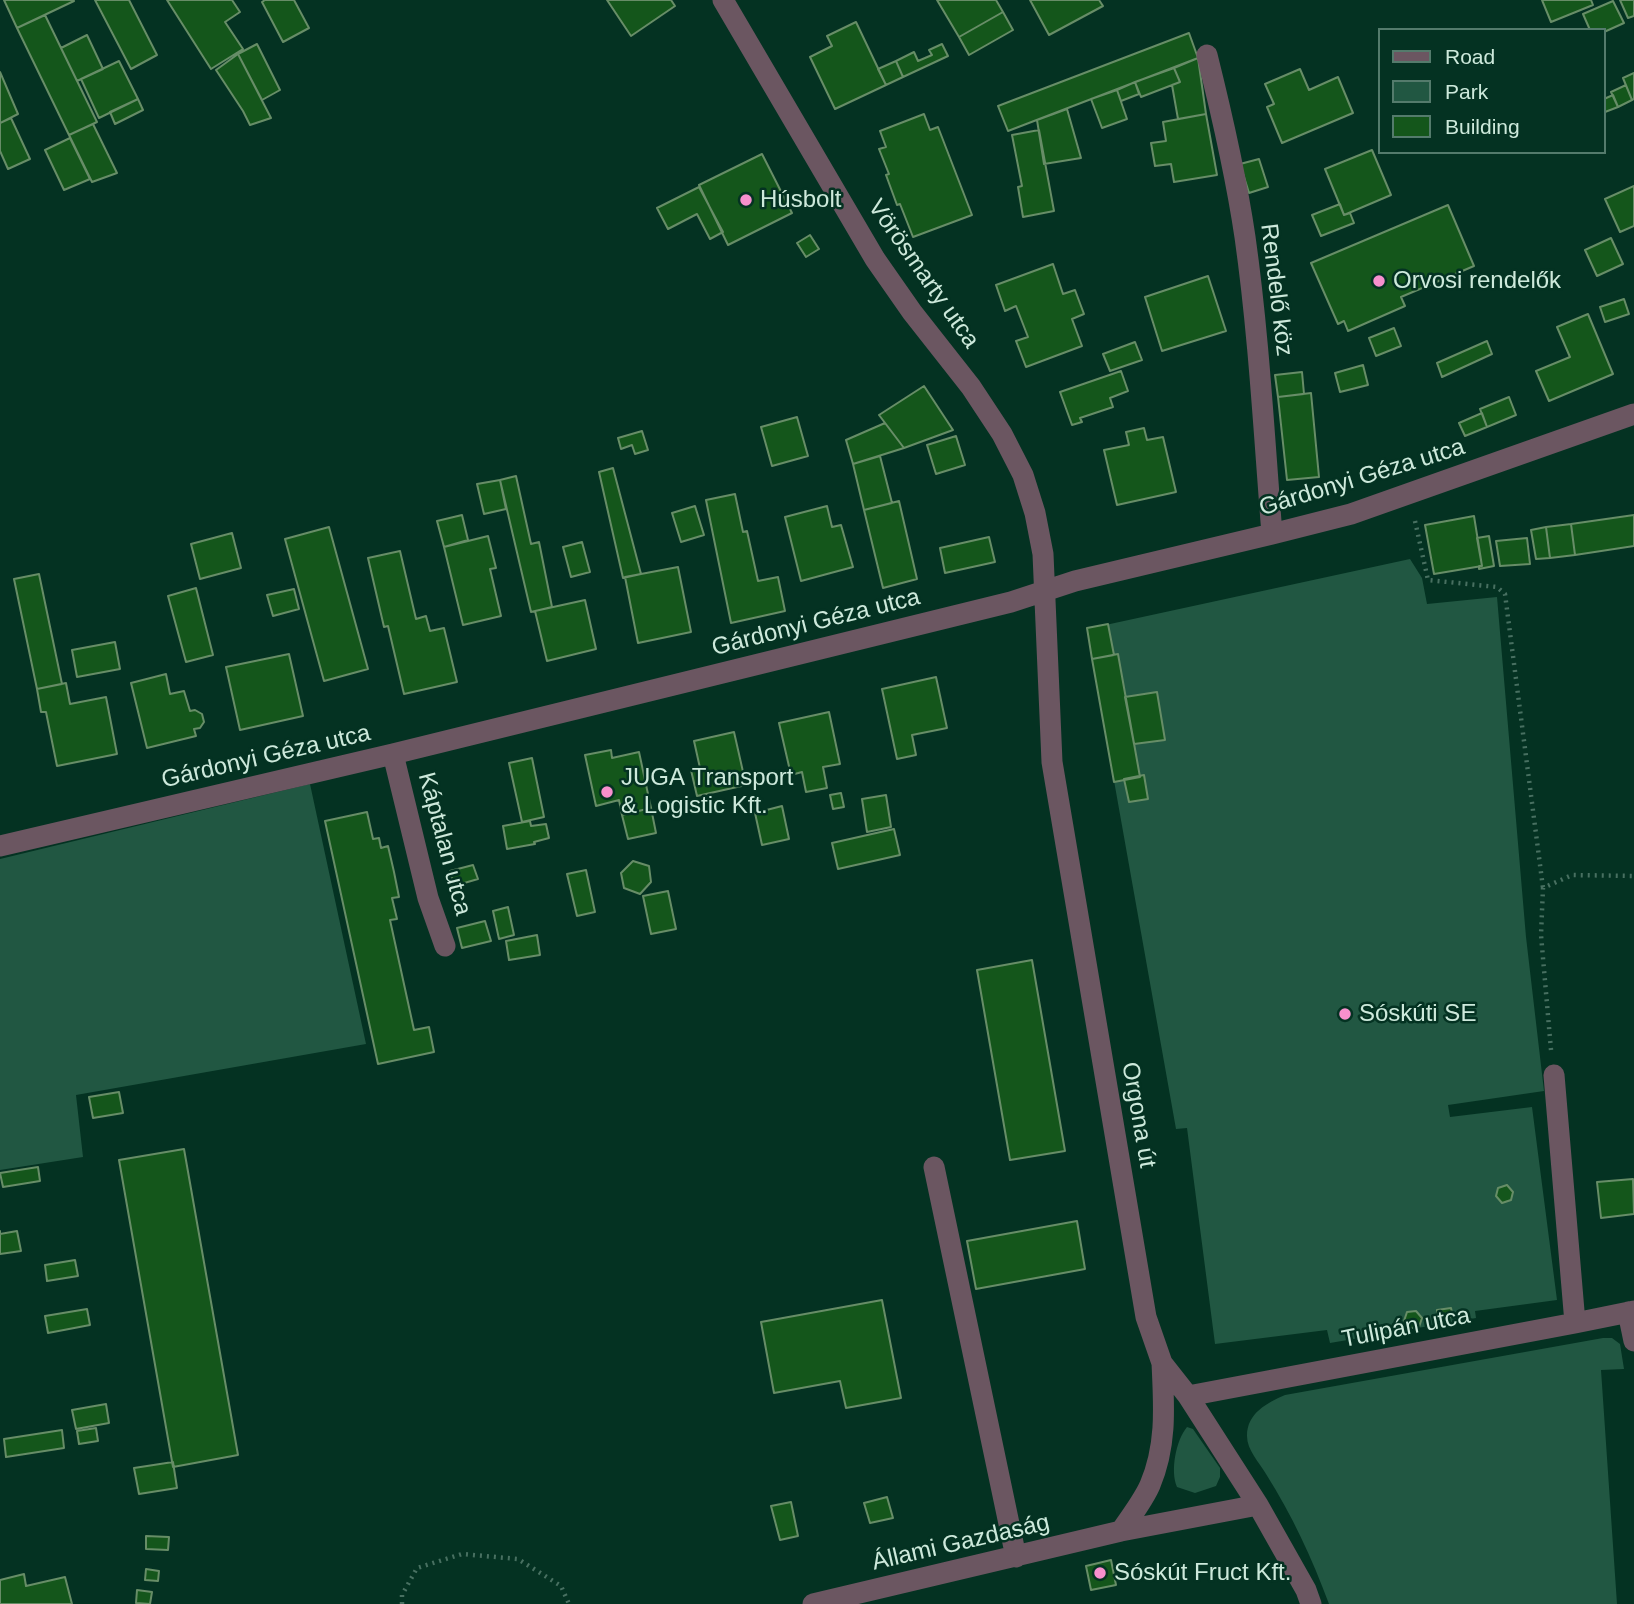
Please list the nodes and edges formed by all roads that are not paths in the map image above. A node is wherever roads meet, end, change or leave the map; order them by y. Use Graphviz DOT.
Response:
graph roads {
  1 [pos="723,0"];
  2 [pos="1207,55"];
  3 [pos="1634,414"];
  4 [pos="1272,534"];
  5 [pos="1045,591"];
  6 [pos="393,754"];
  7 [pos="0,846"];
  8 [pos="445,946"];
  9 [pos="1554,1075"];
  10 [pos="934,1167"];
  11 [pos="1631,1311"];
  12 [pos="1575,1323"];
  13 [pos="1634,1341"];
  14 [pos="1163,1363"];
  15 [pos="1188,1396"];
  16 [pos="1258,1505"];
  17 [pos="1121,1531"];
  18 [pos="1016,1557"];
  19 [pos="813,1604"];
  20 [pos="1311,1604"];
  1 -- 5 [label="street, Vörösmarty utca"];
  2 -- 4 [label="street, Rendelő köz"];
  3 -- 4 [label="street, Gárdonyi Géza utca"];
  4 -- 5 [label="street, Gárdonyi Géza utca"];
  5 -- 6 [label="street, Gárdonyi Géza utca"];
  5 -- 14 [label="street, Orgona út"];
  6 -- 7 [label="street, Gárdonyi Géza utca"];
  6 -- 8 [label="street, Káptalan utca"];
  9 -- 12 [label="street"];
  10 -- 18 [label="street"];
  11 -- 12 [label="street, Tulipán utca"];
  11 -- 13 [label="street"];
  12 -- 15 [label="street, Tulipán utca"];
  14 -- 15 [label="street, Orgona út"];
  14 -- 17 [label="street"];
  15 -- 16 [label="street, Orgona út"];
  16 -- 17 [label="street, Állami Gazdaság"];
  16 -- 20 [label="street, Orgona út"];
  17 -- 18 [label="street, Állami Gazdaság"];
  18 -- 19 [label="street, Állami Gazdaság"];
}
